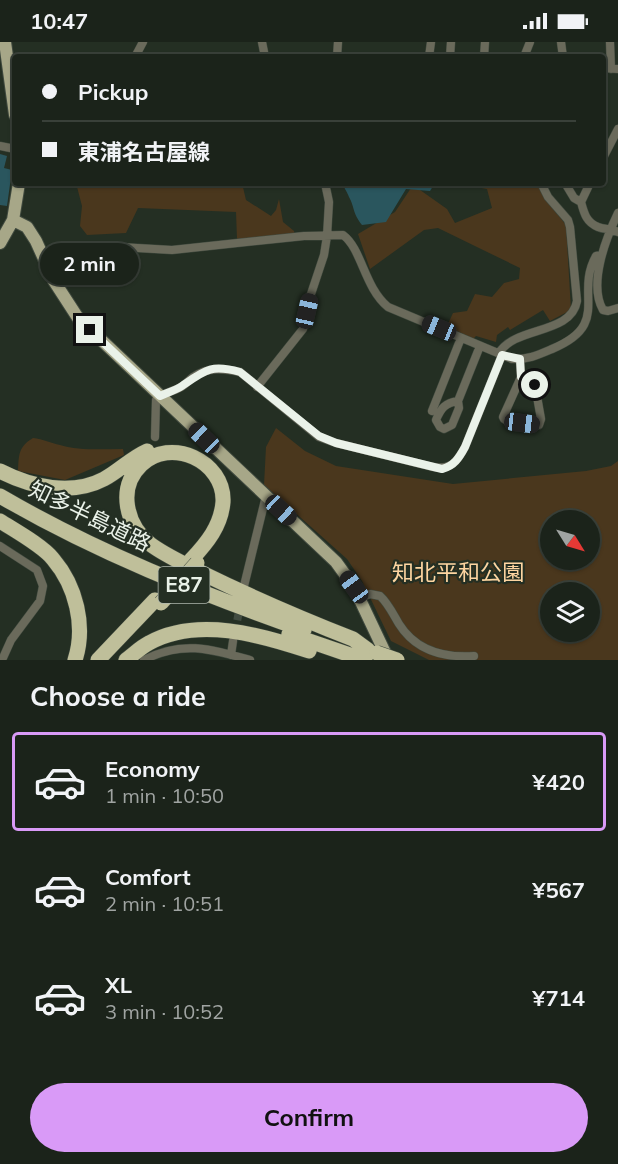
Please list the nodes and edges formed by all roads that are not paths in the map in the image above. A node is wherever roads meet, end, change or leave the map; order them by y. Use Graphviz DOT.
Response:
graph roads {
  1 [pos="5,42"];
  2 [pos="610,42"];
  3 [pos="610,69"];
  4 [pos="12,93"];
  5 [pos="618,129"];
  6 [pos="606,152"];
  7 [pos="19,186"];
  8 [pos="326,186"];
  9 [pos="542,186"];
  10 [pos="567,186"];
  11 [pos="589,186"];
  12 [pos="581,202"];
  13 [pos="618,213"];
  14 [pos="13,220"];
  15 [pos="614,230"];
  16 [pos="327,236"];
  17 [pos="0,243"];
  18 [pos="601,255"];
  19 [pos="46,262"];
  20 [pos="618,308"];
  21 [pos="461,338"];
  22 [pos="480,346"];
  23 [pos="501,354"];
  24 [pos="520,359"];
  25 [pos="521,377"];
  26 [pos="257,387"];
  27 [pos="160,396"];
  28 [pos="458,401"];
  29 [pos="432,411"];
  30 [pos="155,437"];
  31 [pos="0,471"];
  32 [pos="0,495"];
  33 [pos="266,496"];
  34 [pos="0,507"];
  35 [pos="0,521"];
  36 [pos="0,546"];
  37 [pos="194,561"];
  38 [pos="243,590"];
  39 [pos="360,598"];
  40 [pos="158,601"];
  41 [pos="233,641"];
  42 [pos="231,655"];
  43 [pos="375,656"];
  44 [pos="474,657"];
  45 [pos="2,660"];
  46 [pos="75,660"];
  47 [pos="98,660"];
  48 [pos="109,660"];
  49 [pos="126,660"];
  50 [pos="144,660"];
  51 [pos="250,660"];
  52 [pos="338,660"];
  53 [pos="397,660"];
  1 -- 4 [label="main road"];
  2 -- 3 [label="street"];
  5 -- 6 [label="street"];
  7 -- 14 [label="main road"];
  8 -- 16 [label="street"];
  9 -- 23 [label="street"];
  10 -- 12 [label="street"];
  11 -- 12 [label="street"];
  12 -- 15 [label="street"];
  13 -- 15 [label="street"];
  14 -- 17 [label="main road"];
  14 -- 19 [label="main road"];
  15 -- 18 [label="street"];
  16 -- 19 [label="street"];
  16 -- 21 [label="street"];
  16 -- 26 [label="street"];
  18 -- 20 [label="street"];
  18 -- 24 [label="street"];
  19 -- 27 [label="main road"];
  21 -- 22 [label="street"];
  21 -- 29 [label="street"];
  22 -- 23 [label="street"];
  22 -- 28 [label="street"];
  23 -- 24 [label="street"];
  23 -- 26 [label="street"];
  24 -- 25 [label="street"];
  25 -- 25 [label="street"];
  26 -- 27 [label="street"];
  27 -- 30 [label="street"];
  27 -- 33 [label="main road"];
  31 -- 37 [label="highway"];
  32 -- 43 [label="highway, 知多半島道路 / E87"];
  33 -- 38 [label="street"];
  33 -- 39 [label="main road"];
  34 -- 43 [label="highway, 知多半島道路 / E87"];
  35 -- 46 [label="highway"];
  36 -- 45 [label="street"];
  37 -- 40 [label="highway, bridge"];
  37 -- 43 [label="highway"];
  39 -- 43 [label="main road"];
  39 -- 44 [label="street"];
  40 -- 47 [label="highway"];
  40 -- 48 [label="highway"];
  41 -- 42 [label="street"];
  42 -- 50 [label="street"];
  42 -- 51 [label="street"];
  43 -- 53 [label="highway, 知多半島道路 / E87, bridge"];
  49 -- 52 [label="highway"];
}
